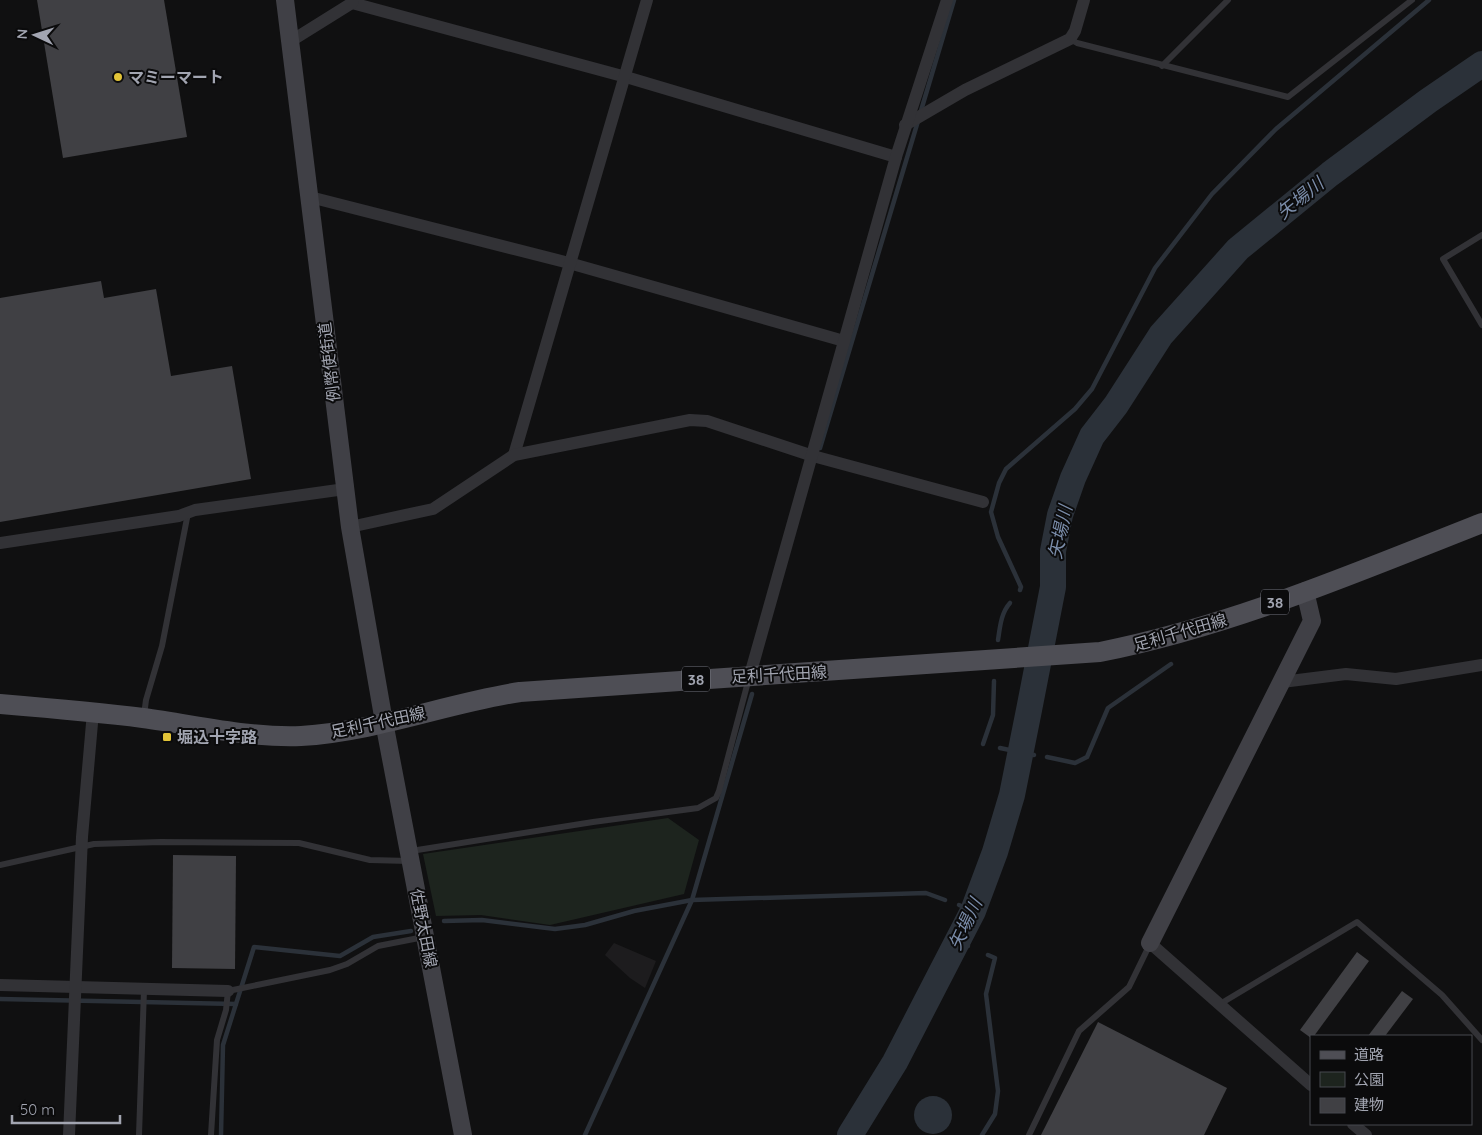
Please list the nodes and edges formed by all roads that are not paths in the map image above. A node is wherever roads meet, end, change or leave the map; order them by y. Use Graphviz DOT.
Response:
graph roads {
  1 [pos="285,0"];
  2 [pos="647,0"];
  3 [pos="947,0"];
  4 [pos="1084,0"];
  5 [pos="1228,0"];
  6 [pos="1412,0"];
  7 [pos="353,1"];
  8 [pos="1070,39"];
  9 [pos="291,41"];
  10 [pos="1162,66"];
  11 [pos="626,77"];
  12 [pos="905,125"];
  13 [pos="896,156"];
  14 [pos="310,197"];
  15 [pos="1482,235"];
  16 [pos="569,263"];
  17 [pos="1482,324"];
  18 [pos="844,341"];
  19 [pos="514,455"];
  20 [pos="813,456"];
  21 [pos="344,489"];
  22 [pos="983,502"];
  23 [pos="188,513"];
  24 [pos="1482,523"];
  25 [pos="350,527"];
  26 [pos="0,544"];
  27 [pos="1305,592"];
  28 [pos="1482,665"];
  29 [pos="750,675"];
  30 [pos="1282,682"];
  31 [pos="0,704"];
  32 [pos="93,712"];
  33 [pos="144,718"];
  34 [pos="384,722"];
  35 [pos="82,846"];
  36 [pos="411,856"];
  37 [pos="0,865"];
  38 [pos="426,937"];
  39 [pos="1150,943"];
  40 [pos="0,985"];
  41 [pos="76,988"];
  42 [pos="144,990"];
  43 [pos="228,991"];
  44 [pos="1220,1004"];
  45 [pos="1482,1040"];
  46 [pos="1310,1084"];
  47 [pos="1354,1125"];
  48 [pos="69,1135"];
  49 [pos="139,1135"];
  50 [pos="211,1135"];
  51 [pos="463,1135"];
  52 [pos="1029,1135"];
  53 [pos="1366,1135"];
  1 -- 9 [label="main road, 例幣使街道"];
  2 -- 11 [label="street"];
  3 -- 12 [label="street"];
  4 -- 8 [label="street"];
  5 -- 10 [label="lane"];
  6 -- 10 [label="lane"];
  7 -- 9 [label="street"];
  7 -- 11 [label="street"];
  8 -- 10 [label="lane"];
  8 -- 12 [label="street"];
  9 -- 14 [label="main road, 例幣使街道"];
  11 -- 13 [label="street"];
  11 -- 16 [label="street"];
  12 -- 13 [label="street"];
  13 -- 18 [label="street"];
  14 -- 16 [label="street"];
  14 -- 21 [label="main road, 例幣使街道"];
  15 -- 17 [label="lane"];
  16 -- 18 [label="street"];
  16 -- 19 [label="street"];
  18 -- 20 [label="street"];
  19 -- 20 [label="street"];
  19 -- 25 [label="street"];
  20 -- 22 [label="street"];
  20 -- 29 [label="street"];
  21 -- 23 [label="street"];
  21 -- 25 [label="main road, 例幣使街道"];
  23 -- 26 [label="street"];
  23 -- 33 [label="lane"];
  24 -- 27 [label="main road, 足利千代田線 / 38"];
  25 -- 34 [label="main road, 例幣使街道"];
  27 -- 29 [label="main road, 足利千代田線 / 38"];
  27 -- 30 [label="main road"];
  28 -- 30 [label="street"];
  29 -- 34 [label="main road, 足利千代田線 / 38"];
  29 -- 36 [label="lane"];
  30 -- 39 [label="main road"];
  31 -- 32 [label="main road, 足利千代田線 / 38"];
  32 -- 33 [label="main road, 足利千代田線 / 38"];
  32 -- 35 [label="street"];
  33 -- 34 [label="main road, 足利千代田線 / 38"];
  34 -- 36 [label="main road, 佐野太田線"];
  35 -- 36 [label="lane"];
  35 -- 37 [label="lane"];
  35 -- 41 [label="street"];
  36 -- 38 [label="main road, 佐野太田線"];
  38 -- 43 [label="lane"];
  38 -- 51 [label="main road, 佐野太田線"];
  39 -- 44 [label="street"];
  39 -- 52 [label="lane"];
  40 -- 41 [label="street"];
  41 -- 42 [label="street"];
  41 -- 48 [label="street"];
  42 -- 43 [label="street"];
  42 -- 49 [label="lane"];
  43 -- 50 [label="lane"];
  44 -- 45 [label="lane"];
  44 -- 46 [label="street"];
  47 -- 53 [label="street"];
}
